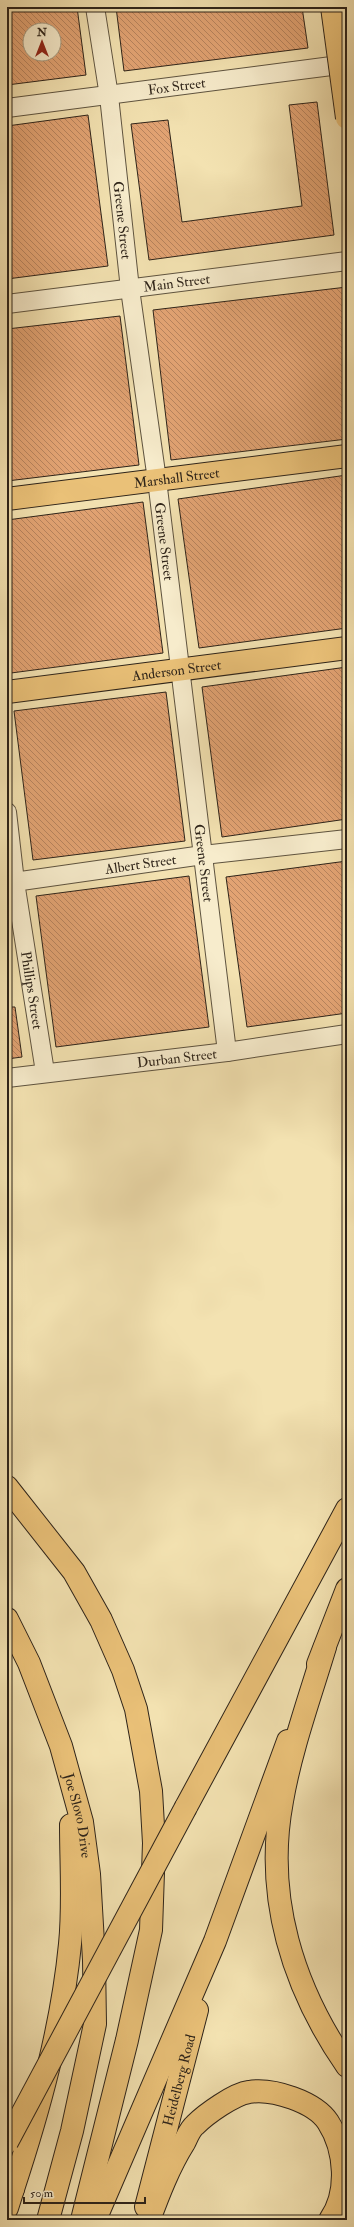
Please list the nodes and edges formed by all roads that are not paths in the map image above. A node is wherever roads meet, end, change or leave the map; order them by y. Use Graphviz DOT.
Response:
graph roads {
  1 [pos="95,7"];
  2 [pos="332,7"];
  3 [pos="344,7"];
  4 [pos="347,29"];
  5 [pos="347,64"];
  6 [pos="109,96"];
  7 [pos="7,108"];
  8 [pos="347,118"];
  9 [pos="347,260"];
  10 [pos="130,289"];
  11 [pos="7,304"];
  12 [pos="347,456"];
  13 [pos="157,480"];
  14 [pos="7,499"];
  15 [pos="347,648"];
  16 [pos="180,670"];
  17 [pos="7,692"];
  18 [pos="7,812"];
  19 [pos="347,839"];
  20 [pos="203,855"];
  21 [pos="11,883"];
  22 [pos="347,1034"];
  23 [pos="227,1052"];
  24 [pos="44,1072"];
  25 [pos="7,1078"];
  26 [pos="7,1487"];
  27 [pos="347,1508"];
  28 [pos="347,1589"];
  29 [pos="7,1619"];
  30 [pos="325,1647"];
  31 [pos="70,1780"];
  32 [pos="215,1941"];
  33 [pos="347,2066"];
  34 [pos="7,2142"];
  35 [pos="10,2198"];
  36 [pos="48,2220"];
  37 [pos="82,2220"];
  38 [pos="95,2220"];
  39 [pos="143,2220"];
  40 [pos="149,2220"];
  41 [pos="330,2220"];
  1 -- 6 [label="street, Greene Street"];
  2 -- 8 [label="main road, bridge"];
  3 -- 4 [label="street"];
  5 -- 6 [label="street, Fox Street"];
  6 -- 7 [label="street, Fox Street"];
  6 -- 10 [label="street, Greene Street"];
  9 -- 10 [label="street, Main Street"];
  10 -- 11 [label="street, Main Street"];
  10 -- 13 [label="street, Greene Street"];
  12 -- 13 [label="main road, Marshall Street"];
  13 -- 14 [label="main road, Marshall Street"];
  13 -- 16 [label="street, Greene Street"];
  15 -- 16 [label="main road, Anderson Street"];
  16 -- 17 [label="main road, Anderson Street"];
  16 -- 20 [label="street, Greene Street"];
  18 -- 21 [label="street, Phillips Street"];
  19 -- 20 [label="street, Albert Street"];
  20 -- 21 [label="street, Albert Street"];
  20 -- 23 [label="street, Greene Street"];
  21 -- 24 [label="street, Phillips Street"];
  22 -- 23 [label="street, Durban Street"];
  23 -- 24 [label="street, Durban Street"];
  24 -- 25 [label="street, Durban Street"];
  26 -- 37 [label="main road"];
  27 -- 34 [label="main road, bridge"];
  28 -- 30 [label="main road"];
  29 -- 31 [label="main road, Joe Slovo Drive"];
  30 -- 32 [label="main road"];
  30 -- 33 [label="main road"];
  31 -- 35 [label="main road"];
  31 -- 36 [label="main road, Joe Slovo Drive"];
  32 -- 38 [label="main road"];
  32 -- 39 [label="main road, Heidelberg Road"];
  34 -- 35 [label="main road"];
  40 -- 41 [label="main road"];
}
